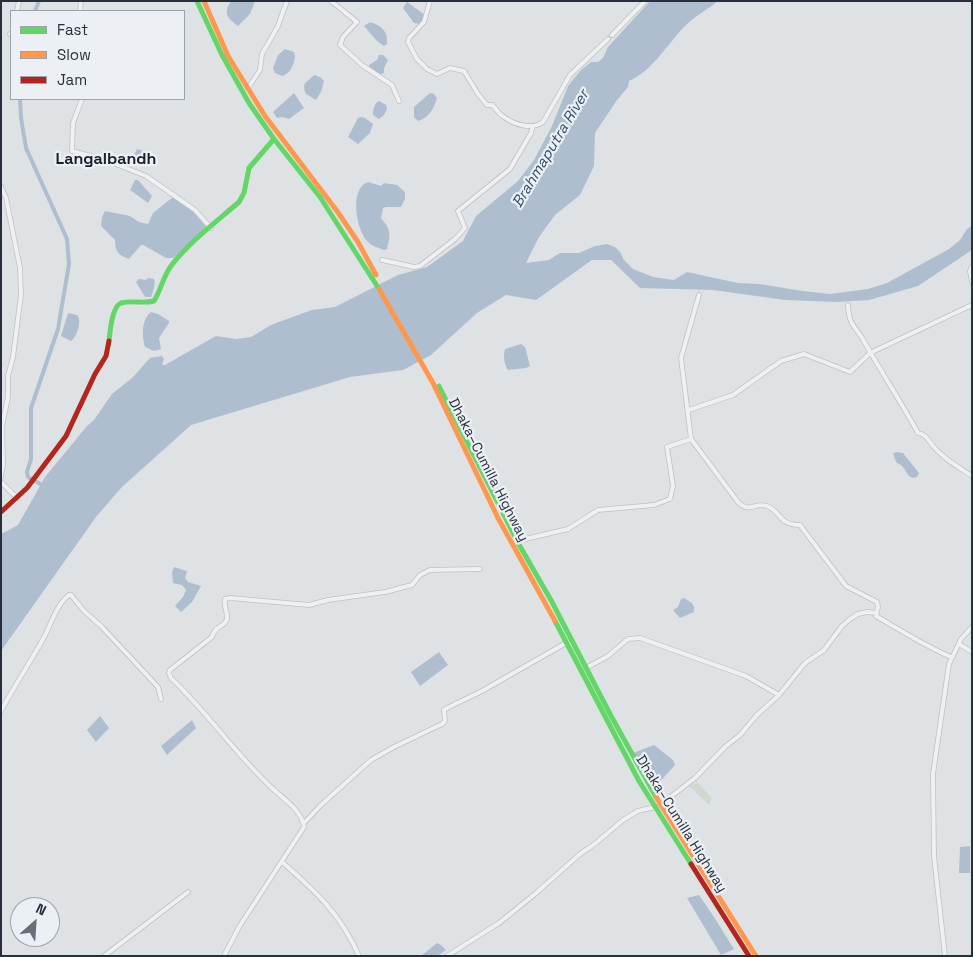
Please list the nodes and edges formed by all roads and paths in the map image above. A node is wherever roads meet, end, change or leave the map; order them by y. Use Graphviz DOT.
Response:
graph roads {
  1 [pos="197,1"];
  2 [pos="204,1"];
  3 [pos="287,1"];
  4 [pos="331,1"];
  5 [pos="430,1"];
  6 [pos="645,1"];
  7 [pos="612,35"];
  8 [pos="608,39"];
  9 [pos="248,88"];
  10 [pos="82,100"];
  11 [pos="399,101"];
  12 [pos="533,126"];
  13 [pos="274,139"];
  14 [pos="1,186"];
  15 [pos="211,228"];
  16 [pos="382,260"];
  17 [pos="972,266"];
  18 [pos="370,269"];
  19 [pos="972,282"];
  20 [pos="699,295"];
  21 [pos="848,305"];
  22 [pos="972,305"];
  23 [pos="870,353"];
  24 [pos="435,382"];
  25 [pos="689,410"];
  26 [pos="2,426"];
  27 [pos="691,439"];
  28 [pos="1,476"];
  29 [pos="972,476"];
  30 [pos="1,482"];
  31 [pos="17,498"];
  32 [pos="1,512"];
  33 [pos="517,541"];
  34 [pos="480,569"];
  35 [pos="876,614"];
  36 [pos="972,627"];
  37 [pos="566,643"];
  38 [pos="959,644"];
  39 [pos="972,652"];
  40 [pos="951,657"];
  41 [pos="586,668"];
  42 [pos="778,695"];
  43 [pos="161,699"];
  44 [pos="1,711"];
  45 [pos="658,806"];
  46 [pos="304,823"];
  47 [pos="282,862"];
  48 [pos="188,892"];
  49 [pos="104,956"];
  50 [pos="224,956"];
  51 [pos="359,956"];
  52 [pos="447,956"];
  53 [pos="749,956"];
  54 [pos="756,956"];
  55 [pos="945,956"];
  1 -- 13 [label="main road, Dhaka–Cumilla Highway"];
  2 -- 9 [label="main road, Dhaka–Cumilla Highway"];
  3 -- 9 [label="street"];
  4 -- 11 [label="street"];
  5 -- 12 [label="street"];
  6 -- 7 [label="street"];
  8 -- 12 [label="street"];
  9 -- 18 [label="main road, Dhaka–Cumilla Highway"];
  10 -- 15 [label="street"];
  12 -- 16 [label="street"];
  13 -- 15 [label="main road"];
  13 -- 18 [label="main road, Dhaka–Cumilla Highway"];
  14 -- 26 [label="street"];
  15 -- 31 [label="main road"];
  17 -- 19 [label="street"];
  18 -- 24 [label="main road, Dhaka–Cumilla Highway"];
  20 -- 25 [label="street"];
  21 -- 23 [label="street"];
  22 -- 23 [label="street"];
  23 -- 25 [label="street"];
  23 -- 29 [label="street"];
  24 -- 33 [label="main road, Dhaka–Cumilla Highway"];
  24 -- 37 [label="main road, Dhaka–Cumilla Highway"];
  25 -- 27 [label="street"];
  26 -- 28 [label="street"];
  27 -- 33 [label="street"];
  27 -- 35 [label="street"];
  30 -- 31 [label="street"];
  31 -- 32 [label="main road"];
  33 -- 41 [label="main road, Dhaka–Cumilla Highway"];
  34 -- 46 [label="street"];
  35 -- 40 [label="street"];
  35 -- 42 [label="street"];
  36 -- 38 [label="street"];
  37 -- 45 [label="main road, Dhaka–Cumilla Highway"];
  37 -- 46 [label="street"];
  38 -- 39 [label="street"];
  38 -- 40 [label="street"];
  40 -- 55 [label="street"];
  41 -- 42 [label="street"];
  41 -- 45 [label="main road, Dhaka–Cumilla Highway"];
  42 -- 45 [label="street"];
  43 -- 44 [label="street"];
  45 -- 52 [label="street"];
  45 -- 53 [label="main road, Dhaka–Cumilla Highway"];
  45 -- 54 [label="main road, Dhaka–Cumilla Highway"];
  46 -- 47 [label="street"];
  47 -- 50 [label="street"];
  47 -- 51 [label="street"];
  48 -- 49 [label="street"];
}
